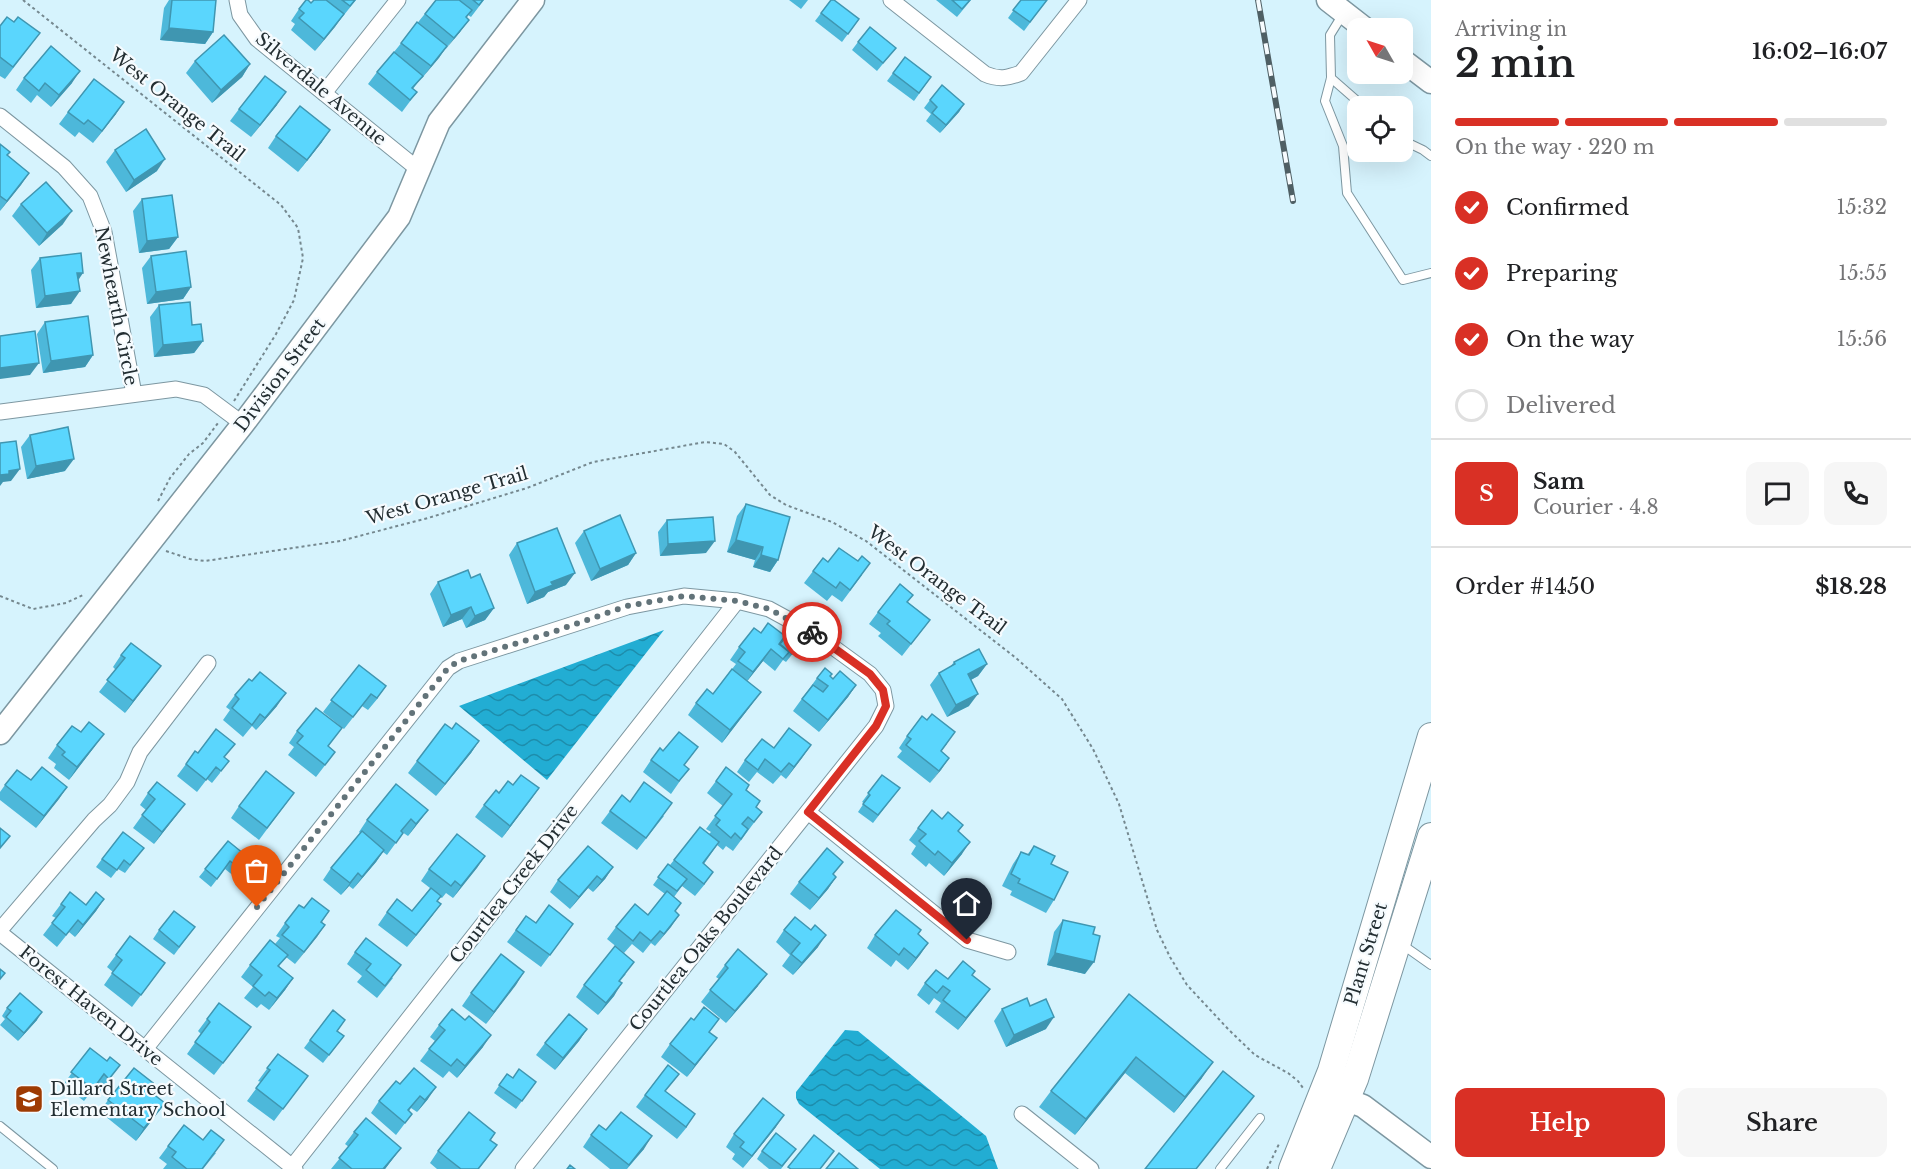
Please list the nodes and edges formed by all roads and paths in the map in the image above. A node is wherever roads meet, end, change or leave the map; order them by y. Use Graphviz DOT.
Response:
graph roads {
  1 [pos="23,0"];
  2 [pos="237,0"];
  3 [pos="398,0"];
  4 [pos="533,0"];
  5 [pos="891,0"];
  6 [pos="1078,0"];
  7 [pos="1336,6"];
  8 [pos="1351,18"];
  9 [pos="1413,68"];
  10 [pos="1331,78"];
  11 [pos="1431,82"];
  12 [pos="324,93"];
  13 [pos="1352,96"];
  14 [pos="0,116"];
  15 [pos="1413,145"];
  16 [pos="1431,156"];
  17 [pos="419,170"];
  18 [pos="1431,273"];
  19 [pos="134,394"];
  20 [pos="232,403"];
  21 [pos="0,412"];
  22 [pos="218,423"];
  23 [pos="243,424"];
  24 [pos="156,505"];
  25 [pos="162,550"];
  26 [pos="90,592"];
  27 [pos="0,596"];
  28 [pos="737,601"];
  29 [pos="208,663"];
  30 [pos="0,733"];
  31 [pos="1431,736"];
  32 [pos="808,812"];
  33 [pos="1429,850"];
  34 [pos="0,932"];
  35 [pos="1398,942"];
  36 [pos="1008,952"];
  37 [pos="1431,965"];
  38 [pos="145,1049"];
  39 [pos="1325,1093"];
  40 [pos="1022,1114"];
  41 [pos="1260,1118"];
  42 [pos="0,1126"];
  43 [pos="1282,1138"];
  44 [pos="1431,1157"];
  45 [pos="293,1168"];
  46 [pos="53,1169"];
  47 [pos="523,1169"];
  48 [pos="1091,1169"];
  49 [pos="1220,1169"];
  50 [pos="1267,1169"];
  51 [pos="1292,1169"];
  52 [pos="1317,1169"];
  1 -- 20 [label="path, West Orange Trail"];
  2 -- 12 [label="street, Silverdale Avenue"];
  3 -- 12 [label="street"];
  4 -- 17 [label="street, Division Street"];
  5 -- 6 [label="street"];
  7 -- 8 [label="street"];
  7 -- 10 [label="lane"];
  9 -- 11 [label="street"];
  10 -- 13 [label="lane"];
  10 -- 18 [label="lane"];
  12 -- 17 [label="street, Silverdale Avenue"];
  14 -- 19 [label="street, Newhearth Circle"];
  15 -- 16 [label="lane"];
  17 -- 23 [label="street, Division Street"];
  19 -- 21 [label="street"];
  19 -- 23 [label="street"];
  22 -- 24 [label="path"];
  23 -- 30 [label="street, Division Street"];
  25 -- 39 [label="path, West Orange Trail"];
  26 -- 27 [label="path"];
  28 -- 32 [label="street, Courtlea Oaks Boulevard"];
  28 -- 38 [label="street"];
  28 -- 45 [label="street, Courtlea Creek Drive"];
  29 -- 34 [label="street"];
  31 -- 39 [label="main road, Plant Street"];
  32 -- 36 [label="street"];
  32 -- 47 [label="street, Courtlea Oaks Boulevard"];
  33 -- 35 [label="main road, Plant Street"];
  34 -- 38 [label="street, Forest Haven Drive"];
  35 -- 37 [label="lane"];
  35 -- 39 [label="main road, Plant Street"];
  38 -- 45 [label="street, Forest Haven Drive"];
  39 -- 44 [label="street"];
  39 -- 51 [label="main road, Plant Street"];
  39 -- 52 [label="main road, Plant Street"];
  40 -- 48 [label="street"];
  41 -- 49 [label="lane"];
  42 -- 46 [label="lane"];
  43 -- 50 [label="path"];
}
